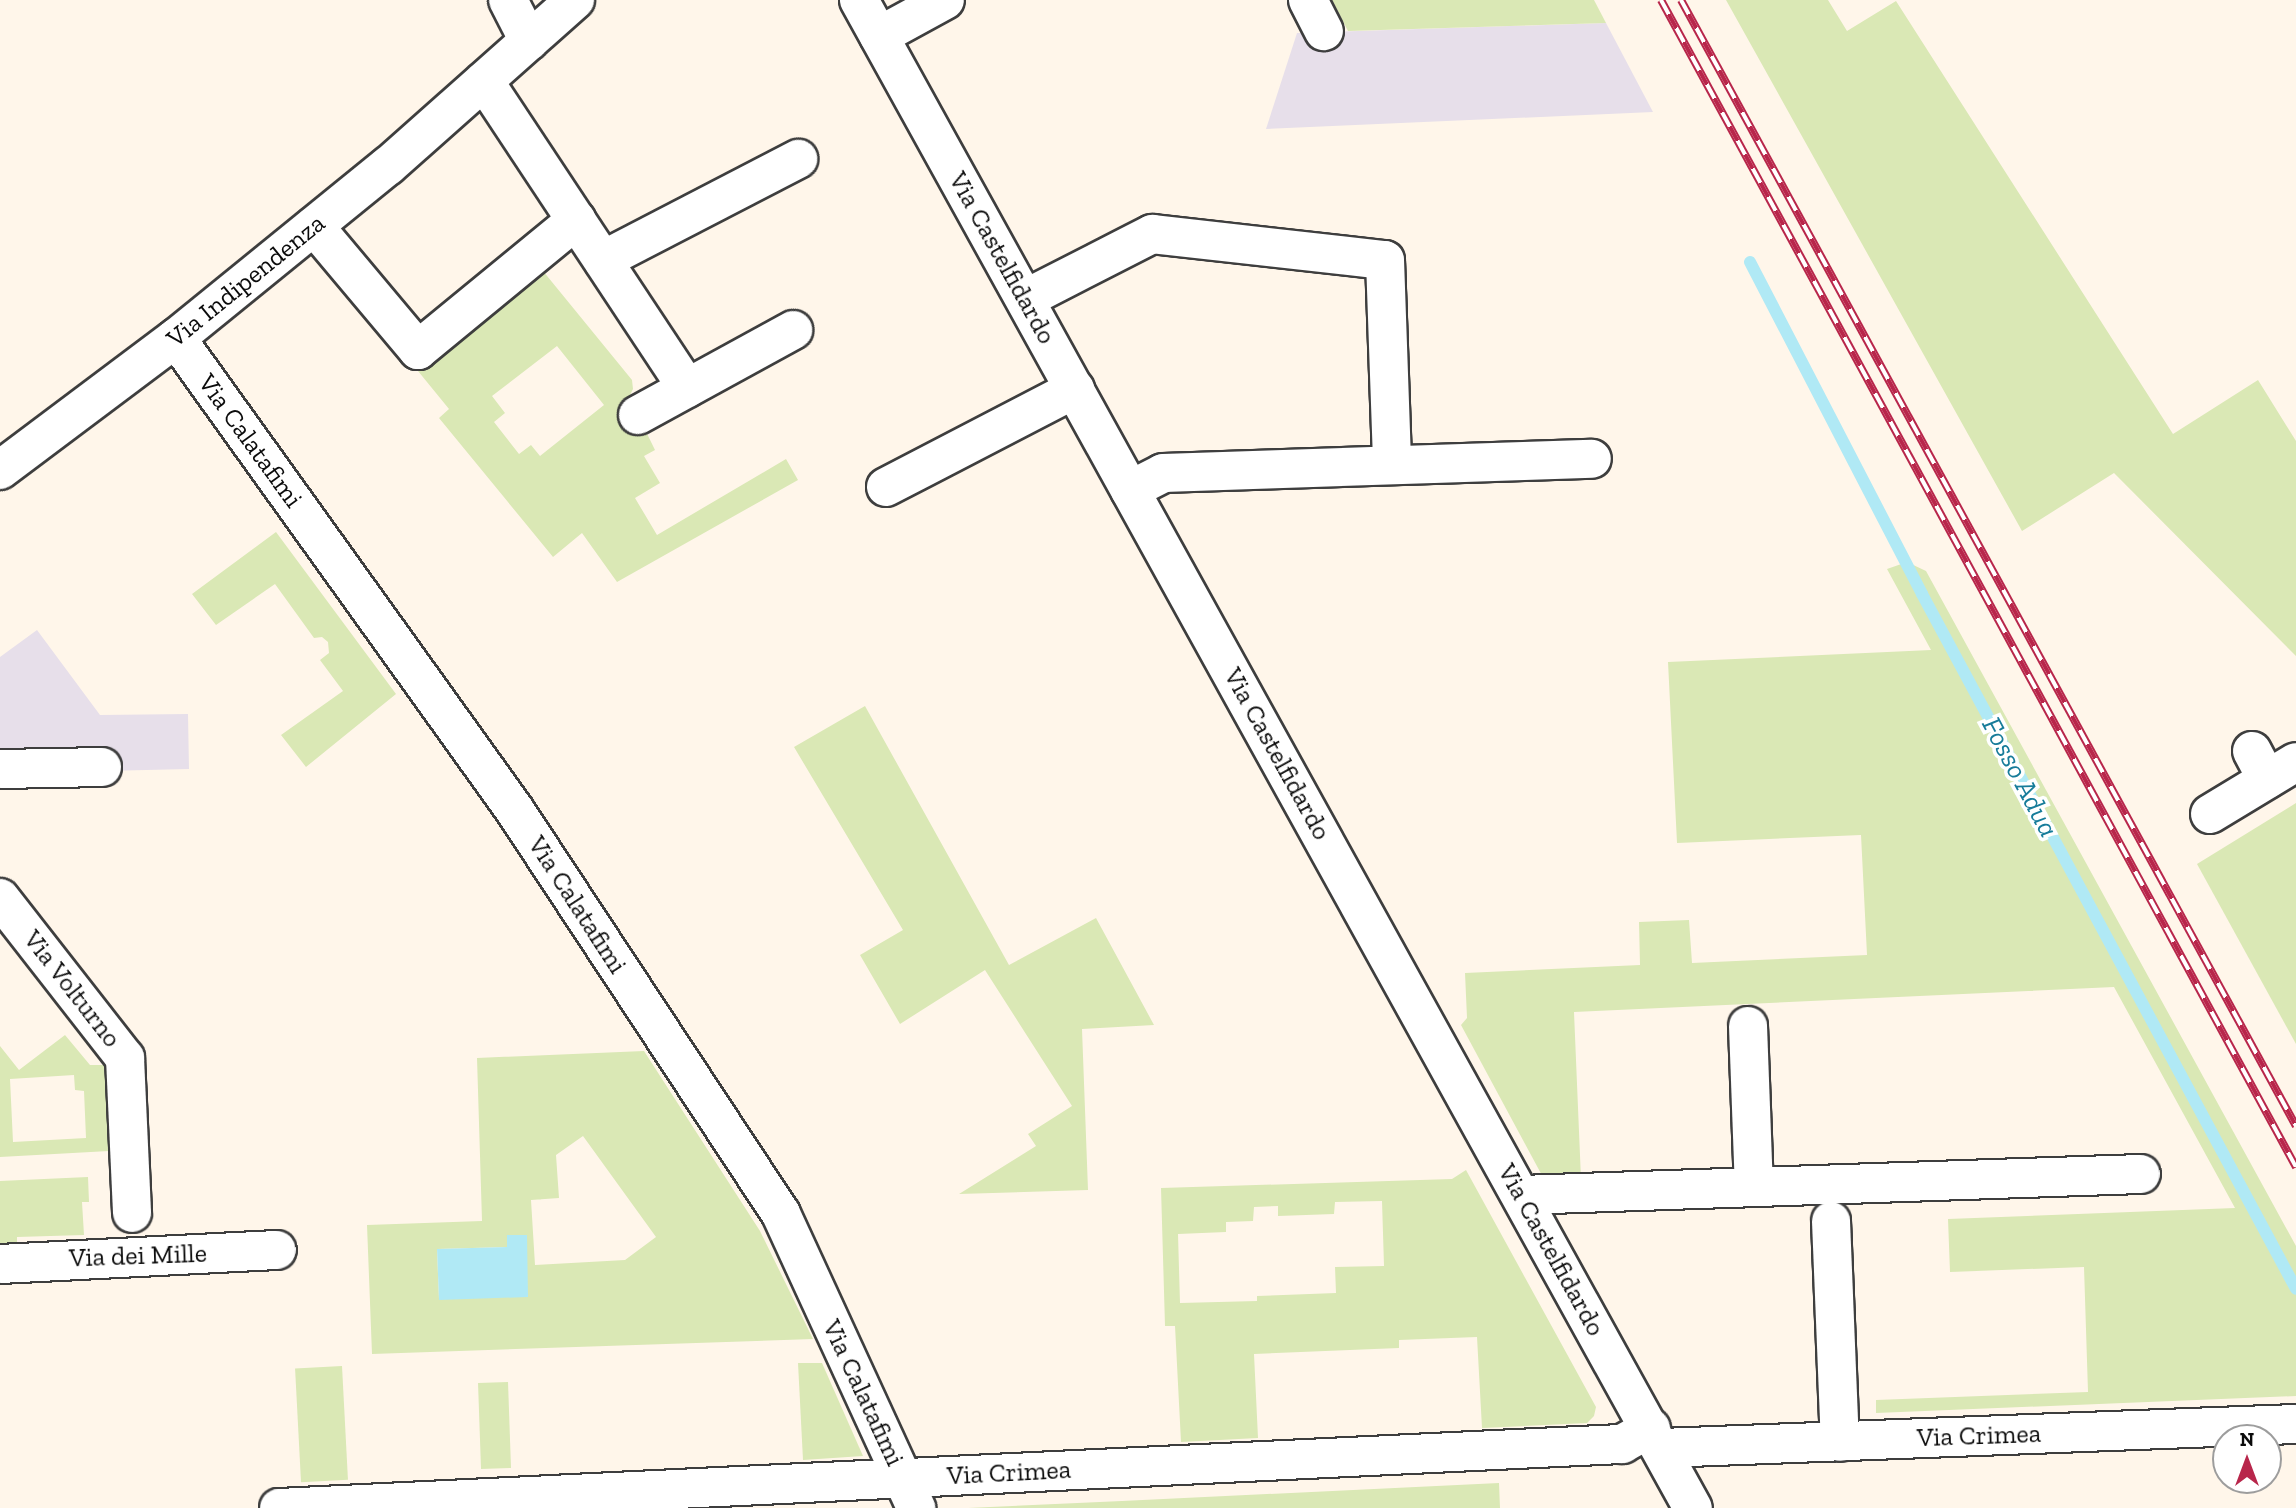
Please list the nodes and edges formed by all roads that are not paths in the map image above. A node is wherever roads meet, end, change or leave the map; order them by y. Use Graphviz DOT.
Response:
graph roads {
  1 [pos="508,0"];
  2 [pos="575,0"];
  3 [pos="859,0"];
  4 [pos="946,0"];
  5 [pos="878,36"];
  6 [pos="529,41"];
  7 [pos="484,81"];
  8 [pos="798,159"];
  9 [pos="576,219"];
  10 [pos="314,226"];
  11 [pos="603,260"];
  12 [pos="1025,299"];
  13 [pos="793,330"];
  14 [pos="176,338"];
  15 [pos="687,388"];
  16 [pos="1075,389"];
  17 [pos="638,415"];
  18 [pos="1592,459"];
  19 [pos="1392,465"];
  20 [pos="0,470"];
  21 [pos="886,487"];
  22 [pos="1130,489"];
  23 [pos="2272,764"];
  24 [pos="102,767"];
  25 [pos="0,769"];
  26 [pos="2210,814"];
  27 [pos="0,898"];
  28 [pos="1748,1026"];
  29 [pos="2141,1174"];
  30 [pos="1754,1187"];
  31 [pos="1521,1195"];
  32 [pos="132,1213"];
  33 [pos="1831,1221"];
  34 [pos="277,1250"];
  35 [pos="0,1264"];
  36 [pos="2296,1424"];
  37 [pos="1656,1438"];
  38 [pos="1840,1442"];
  39 [pos="909,1493"];
  40 [pos="279,1508"];
  41 [pos="1693,1508"];
  1 -- 6 [label="street"];
  2 -- 6 [label="street, Via Indipendenza"];
  3 -- 5 [label="street, Via Castelfidardo"];
  4 -- 5 [label="street"];
  5 -- 12 [label="street, Via Castelfidardo"];
  6 -- 7 [label="street, Via Indipendenza"];
  7 -- 9 [label="street"];
  7 -- 10 [label="street, Via Indipendenza"];
  8 -- 11 [label="street"];
  9 -- 10 [label="street"];
  9 -- 11 [label="street"];
  10 -- 14 [label="street, Via Indipendenza"];
  11 -- 15 [label="street"];
  12 -- 16 [label="street, Via Castelfidardo"];
  12 -- 19 [label="street"];
  13 -- 15 [label="street"];
  14 -- 20 [label="street, Via Indipendenza"];
  14 -- 39 [label="street, Via Calatafimi"];
  15 -- 17 [label="street"];
  16 -- 21 [label="street"];
  16 -- 22 [label="street, Via Castelfidardo"];
  18 -- 19 [label="street"];
  19 -- 22 [label="street"];
  22 -- 31 [label="street, Via Castelfidardo"];
  23 -- 26 [label="street"];
  24 -- 25 [label="street"];
  27 -- 32 [label="street, Via Volturno"];
  28 -- 30 [label="street"];
  29 -- 30 [label="street"];
  30 -- 31 [label="street"];
  31 -- 37 [label="street, Via Castelfidardo"];
  33 -- 38 [label="street"];
  34 -- 35 [label="street, Via dei Mille"];
  36 -- 38 [label="street, Via Crimea"];
  37 -- 38 [label="street, Via Crimea"];
  37 -- 39 [label="street, Via Crimea"];
  37 -- 41 [label="street, Via Castelfidardo"];
  39 -- 40 [label="street, Via Crimea"];
}
